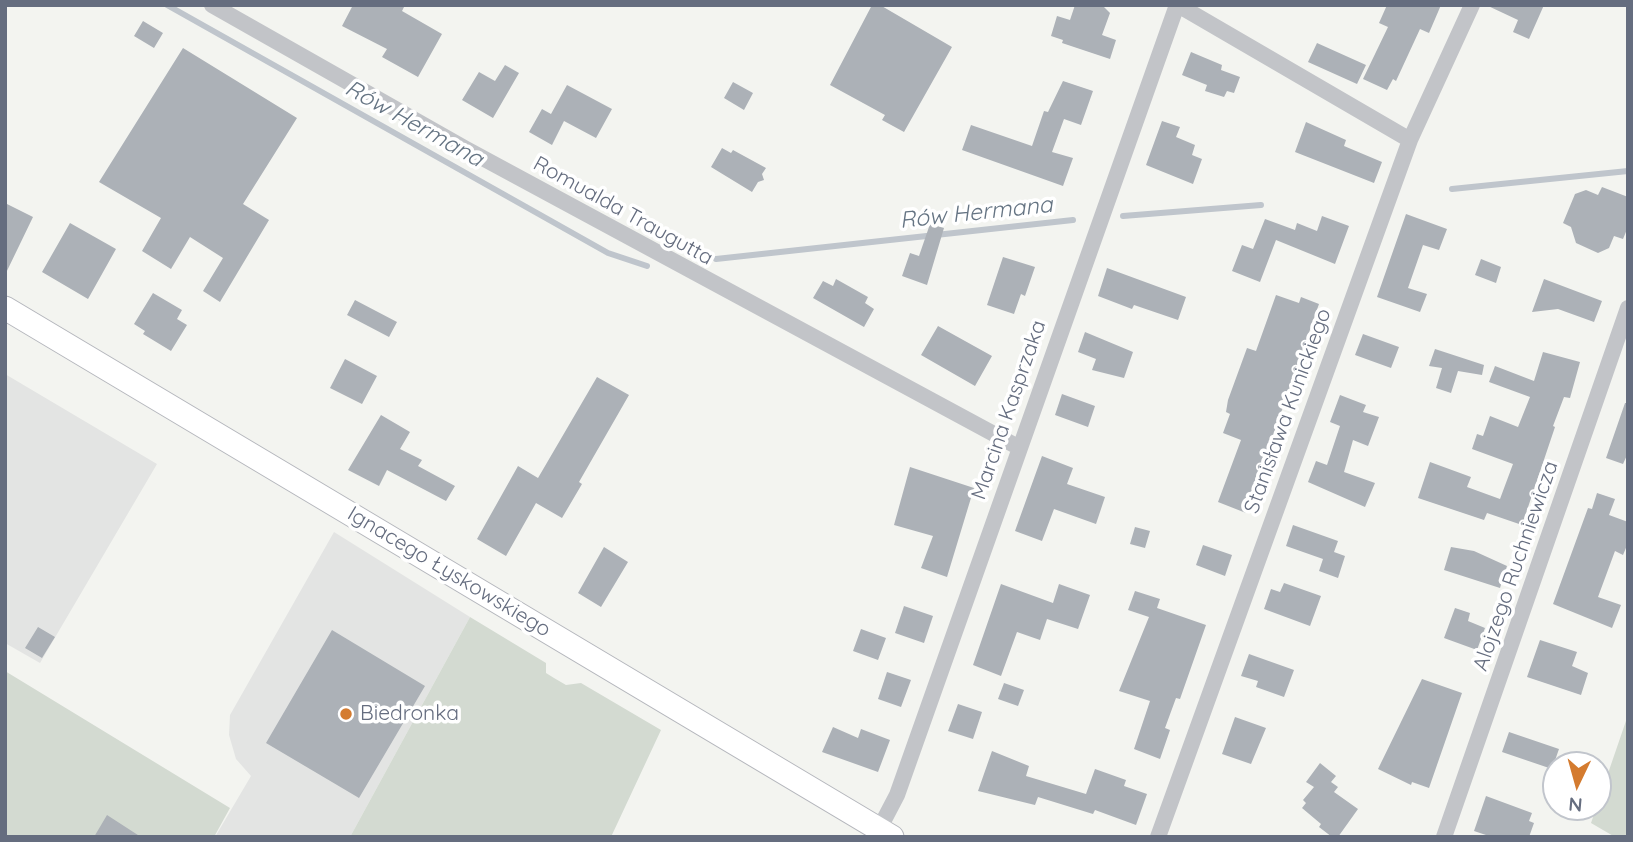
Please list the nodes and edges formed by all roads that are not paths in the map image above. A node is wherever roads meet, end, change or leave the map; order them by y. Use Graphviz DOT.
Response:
graph roads {
  1 [pos="212,5"];
  2 [pos="1177,5"];
  3 [pos="1472,5"];
  4 [pos="1410,140"];
  5 [pos="5,308"];
  6 [pos="1628,309"];
  7 [pos="1018,447"];
  8 [pos="882,834"];
  9 [pos="1157,837"];
  10 [pos="1444,837"];
  1 -- 7 [label="street, Romualda Traugutta"];
  2 -- 4 [label="street"];
  2 -- 7 [label="street, Marcina Kasprzaka"];
  3 -- 4 [label="street, Stanisława Kunickiego"];
  4 -- 9 [label="street, Stanisława Kunickiego"];
  5 -- 8 [label="street, Ignacego Łyskowskiego"];
  6 -- 10 [label="street, Alojzego Ruchniewicza"];
  7 -- 8 [label="street, Marcina Kasprzaka"];
}
